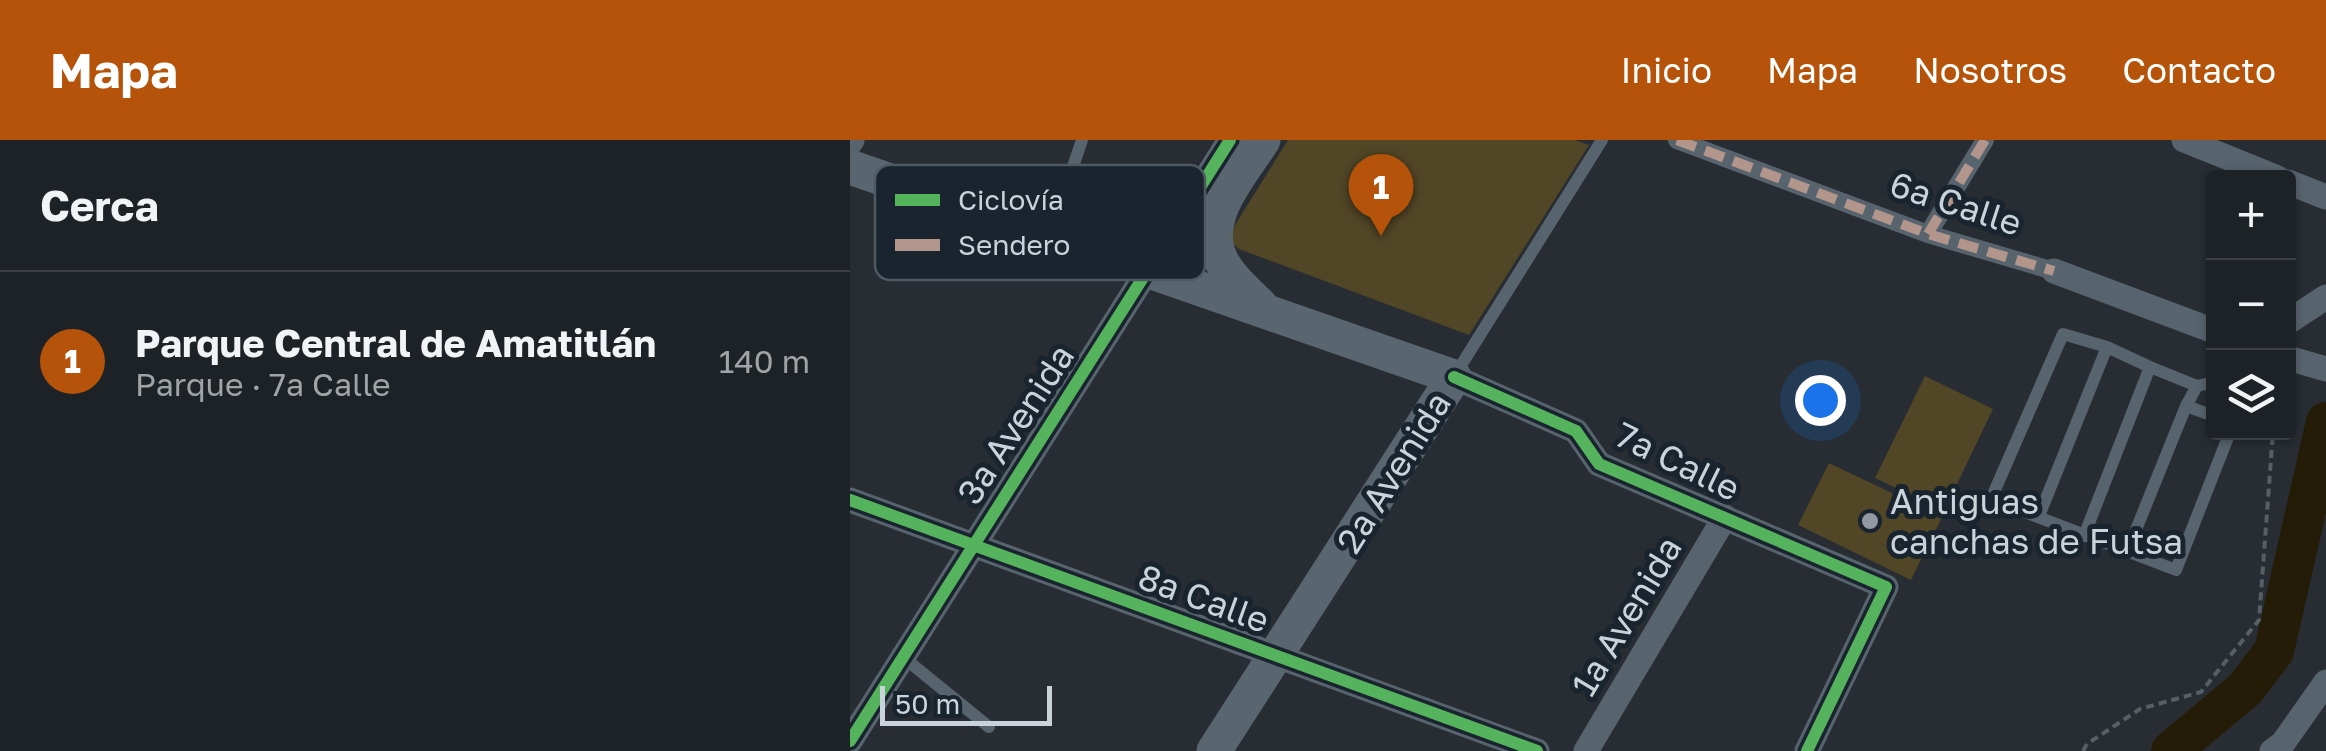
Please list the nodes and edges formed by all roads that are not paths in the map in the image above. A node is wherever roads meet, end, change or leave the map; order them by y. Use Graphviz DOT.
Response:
graph roads {
  1 [pos="1082,140"];
  2 [pos="1230,140"];
  3 [pos="1263,140"];
  4 [pos="1602,140"];
  5 [pos="1677,140"];
  6 [pos="1985,140"];
  7 [pos="2184,140"];
  8 [pos="1074,165"];
  9 [pos="850,167"];
  10 [pos="2258,170"];
  11 [pos="875,176"];
  12 [pos="1205,181"];
  13 [pos="2296,185"];
  14 [pos="2326,197"];
  15 [pos="1928,234"];
  16 [pos="2054,271"];
  17 [pos="1144,280"];
  18 [pos="1175,280"];
  19 [pos="2326,297"];
  20 [pos="1266,312"];
  21 [pos="2296,317"];
  22 [pos="2206,328"];
  23 [pos="2106,347"];
  24 [pos="2150,367"];
  25 [pos="1454,377"];
  26 [pos="2206,384"];
  27 [pos="2197,386"];
  28 [pos="2186,406"];
  29 [pos="2206,413"];
  30 [pos="2227,440"];
  31 [pos="850,500"];
  32 [pos="2039,516"];
  33 [pos="1725,517"];
  34 [pos="2084,536"];
  35 [pos="972,545"];
  36 [pos="2127,552"];
  37 [pos="1277,656"];
  38 [pos="902,657"];
  39 [pos="2326,682"];
  40 [pos="989,727"];
  41 [pos="850,741"];
  42 [pos="1214,751"];
  43 [pos="1537,751"];
  44 [pos="1586,751"];
  45 [pos="1807,751"];
  46 [pos="2272,751"];
  1 -- 8 [label="lane"];
  2 -- 12 [label="street, 3a Avenida"];
  3 -- 20 [label="main road"];
  4 -- 25 [label="lane, 2a Avenida"];
  5 -- 15 [label="street, 6a Calle"];
  6 -- 15 [label="street"];
  7 -- 10 [label="street"];
  9 -- 11 [label="main road, 7a Calle"];
  13 -- 14 [label="street"];
  15 -- 16 [label="street, 6a Calle"];
  16 -- 22 [label="street, 6a Calle"];
  17 -- 35 [label="street, 3a Avenida"];
  18 -- 20 [label="main road, 7a Calle"];
  19 -- 21 [label="street"];
  20 -- 25 [label="main road, 7a Calle"];
  23 -- 24 [label="lane"];
  23 -- 32 [label="lane"];
  23 -- 32 [label="lane"];
  24 -- 27 [label="lane"];
  24 -- 34 [label="lane"];
  25 -- 33 [label="street, 7a Calle"];
  25 -- 37 [label="main road, 2a Avenida"];
  26 -- 27 [label="lane"];
  27 -- 28 [label="lane"];
  28 -- 29 [label="lane"];
  28 -- 36 [label="lane"];
  30 -- 36 [label="lane"];
  31 -- 35 [label="street, 8a Calle"];
  32 -- 34 [label="lane"];
  33 -- 44 [label="street, 1a Avenida"];
  33 -- 45 [label="street, 7a Calle"];
  34 -- 36 [label="lane"];
  35 -- 37 [label="street, 8a Calle"];
  35 -- 38 [label="street, 3a Avenida"];
  37 -- 42 [label="main road, 2a Avenida"];
  37 -- 43 [label="street, 8a Calle"];
  38 -- 40 [label="lane"];
  38 -- 41 [label="street, 3a Avenida"];
  39 -- 46 [label="street"];
}
